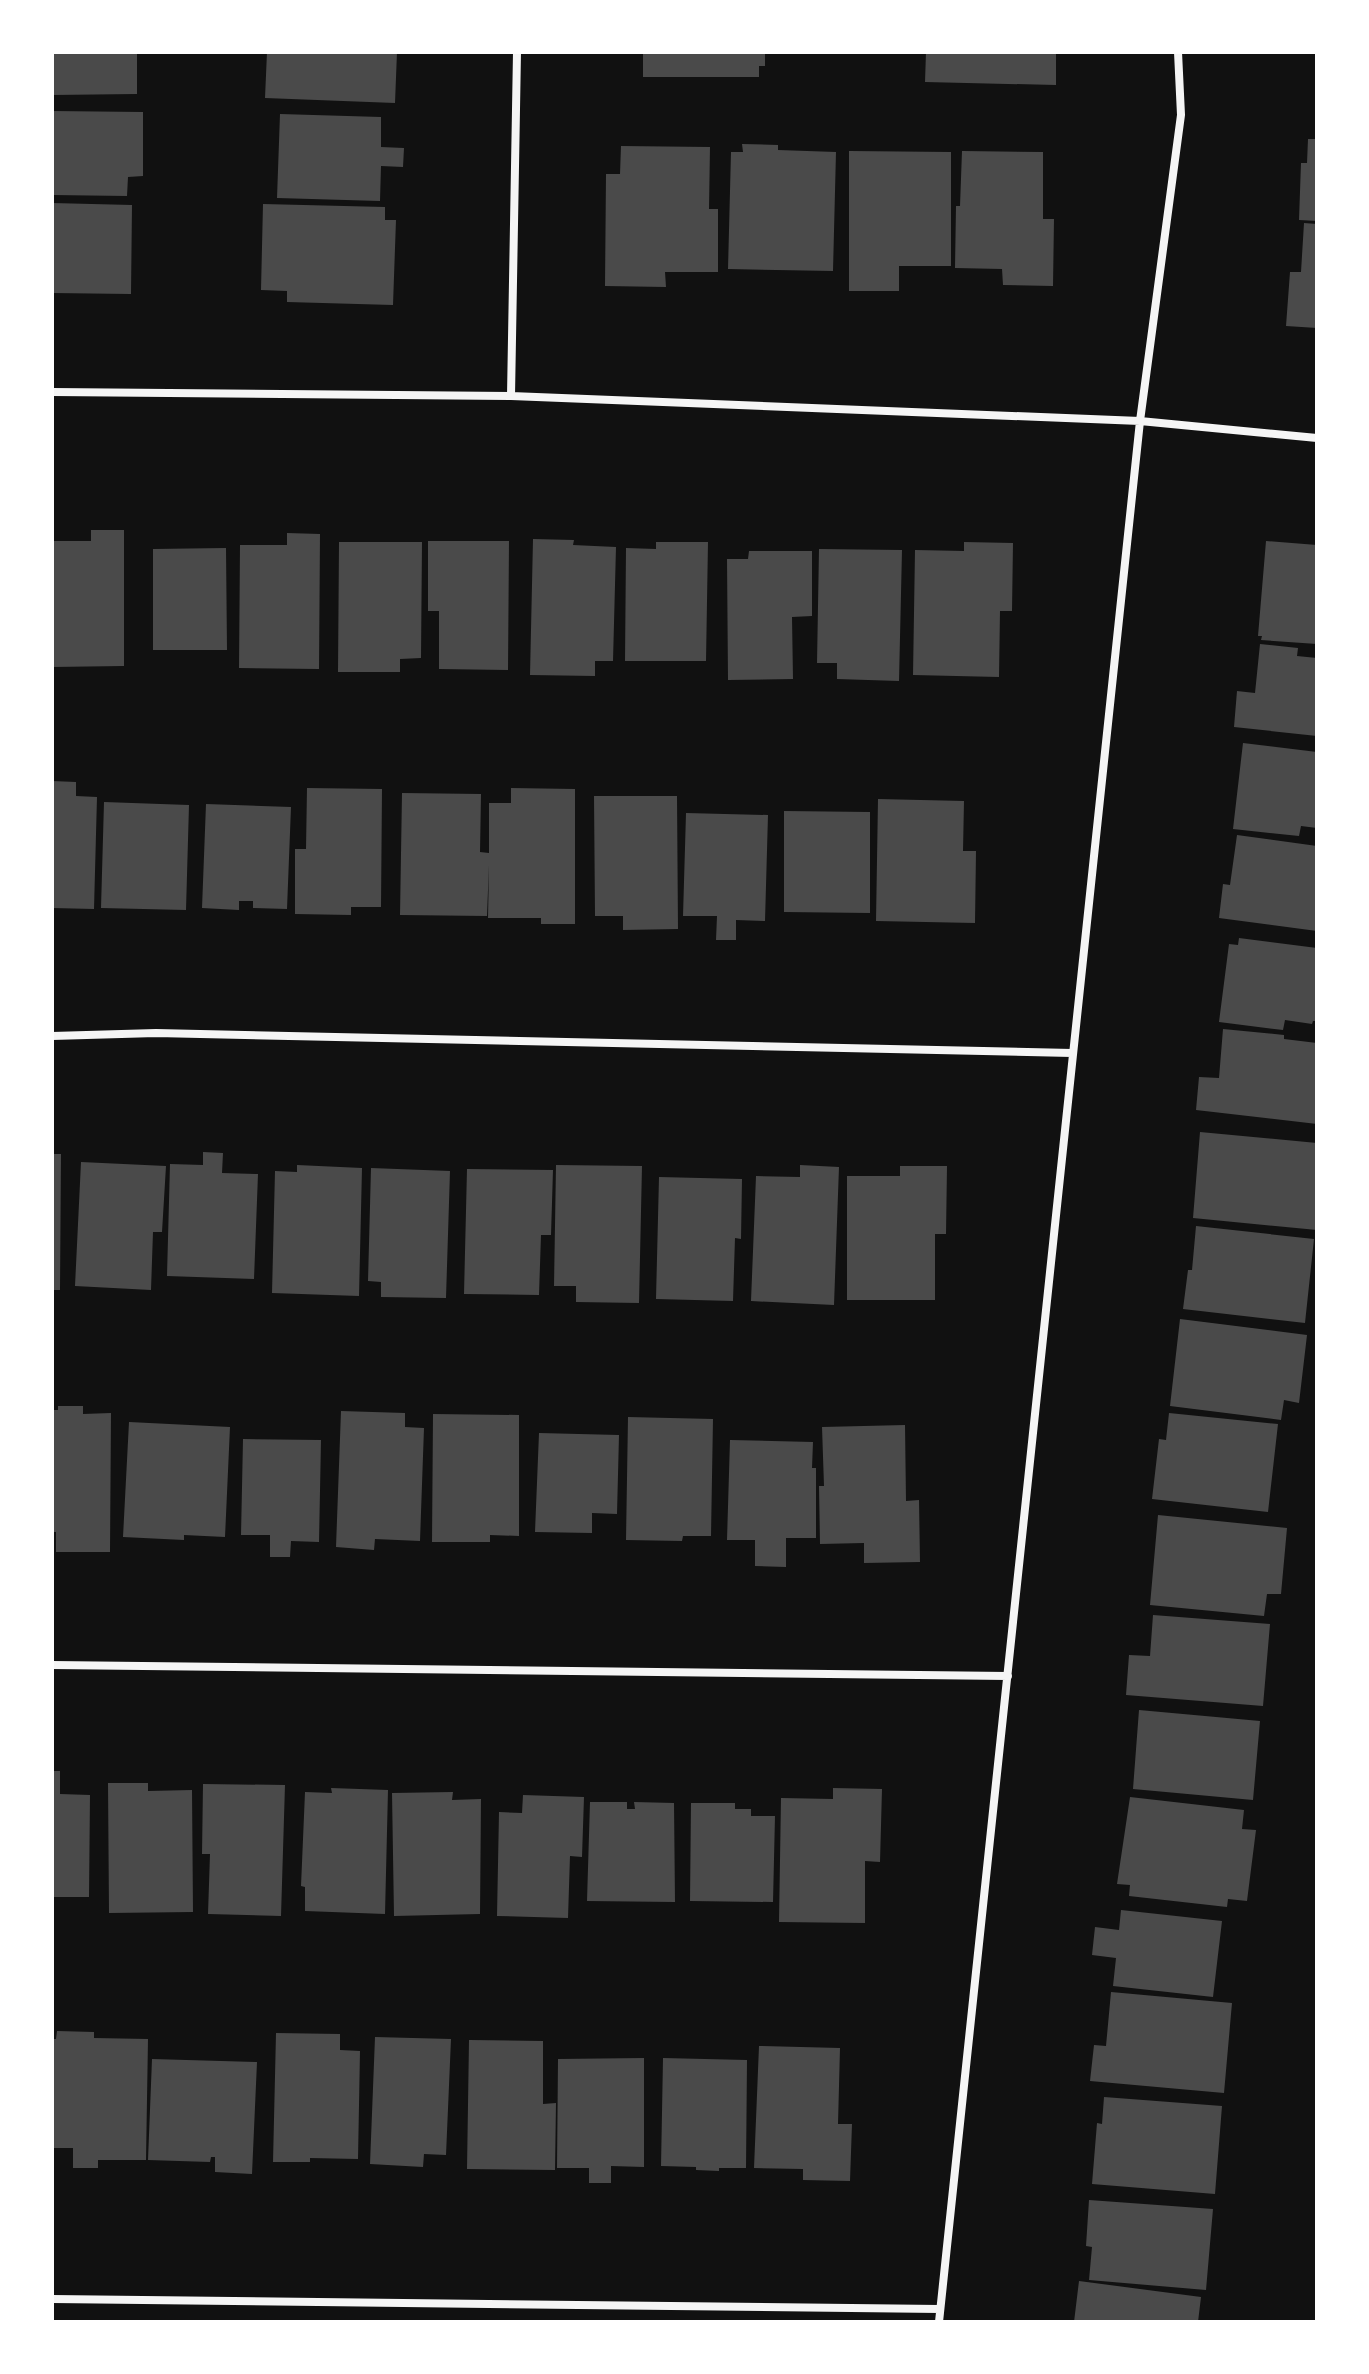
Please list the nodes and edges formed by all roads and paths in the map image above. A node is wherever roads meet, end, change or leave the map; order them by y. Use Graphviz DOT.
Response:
graph roads {
  1 [pos="517,52"];
  2 [pos="1178,52"];
  3 [pos="52,392"];
  4 [pos="511,396"];
  5 [pos="1140,421"];
  6 [pos="1317,438"];
  7 [pos="52,1036"];
  8 [pos="1072,1053"];
  9 [pos="52,1665"];
  10 [pos="1008,1676"];
  11 [pos="52,2299"];
  12 [pos="940,2309"];
  13 [pos="939,2322"];
  1 -- 4 [label="street"];
  2 -- 5 [label="street"];
  3 -- 4 [label="street"];
  4 -- 5 [label="street"];
  5 -- 6 [label="street"];
  5 -- 8 [label="street"];
  7 -- 8 [label="street"];
  8 -- 10 [label="street"];
  9 -- 10 [label="street"];
  10 -- 12 [label="street"];
  11 -- 12 [label="street"];
  12 -- 13 [label="street"];
}
